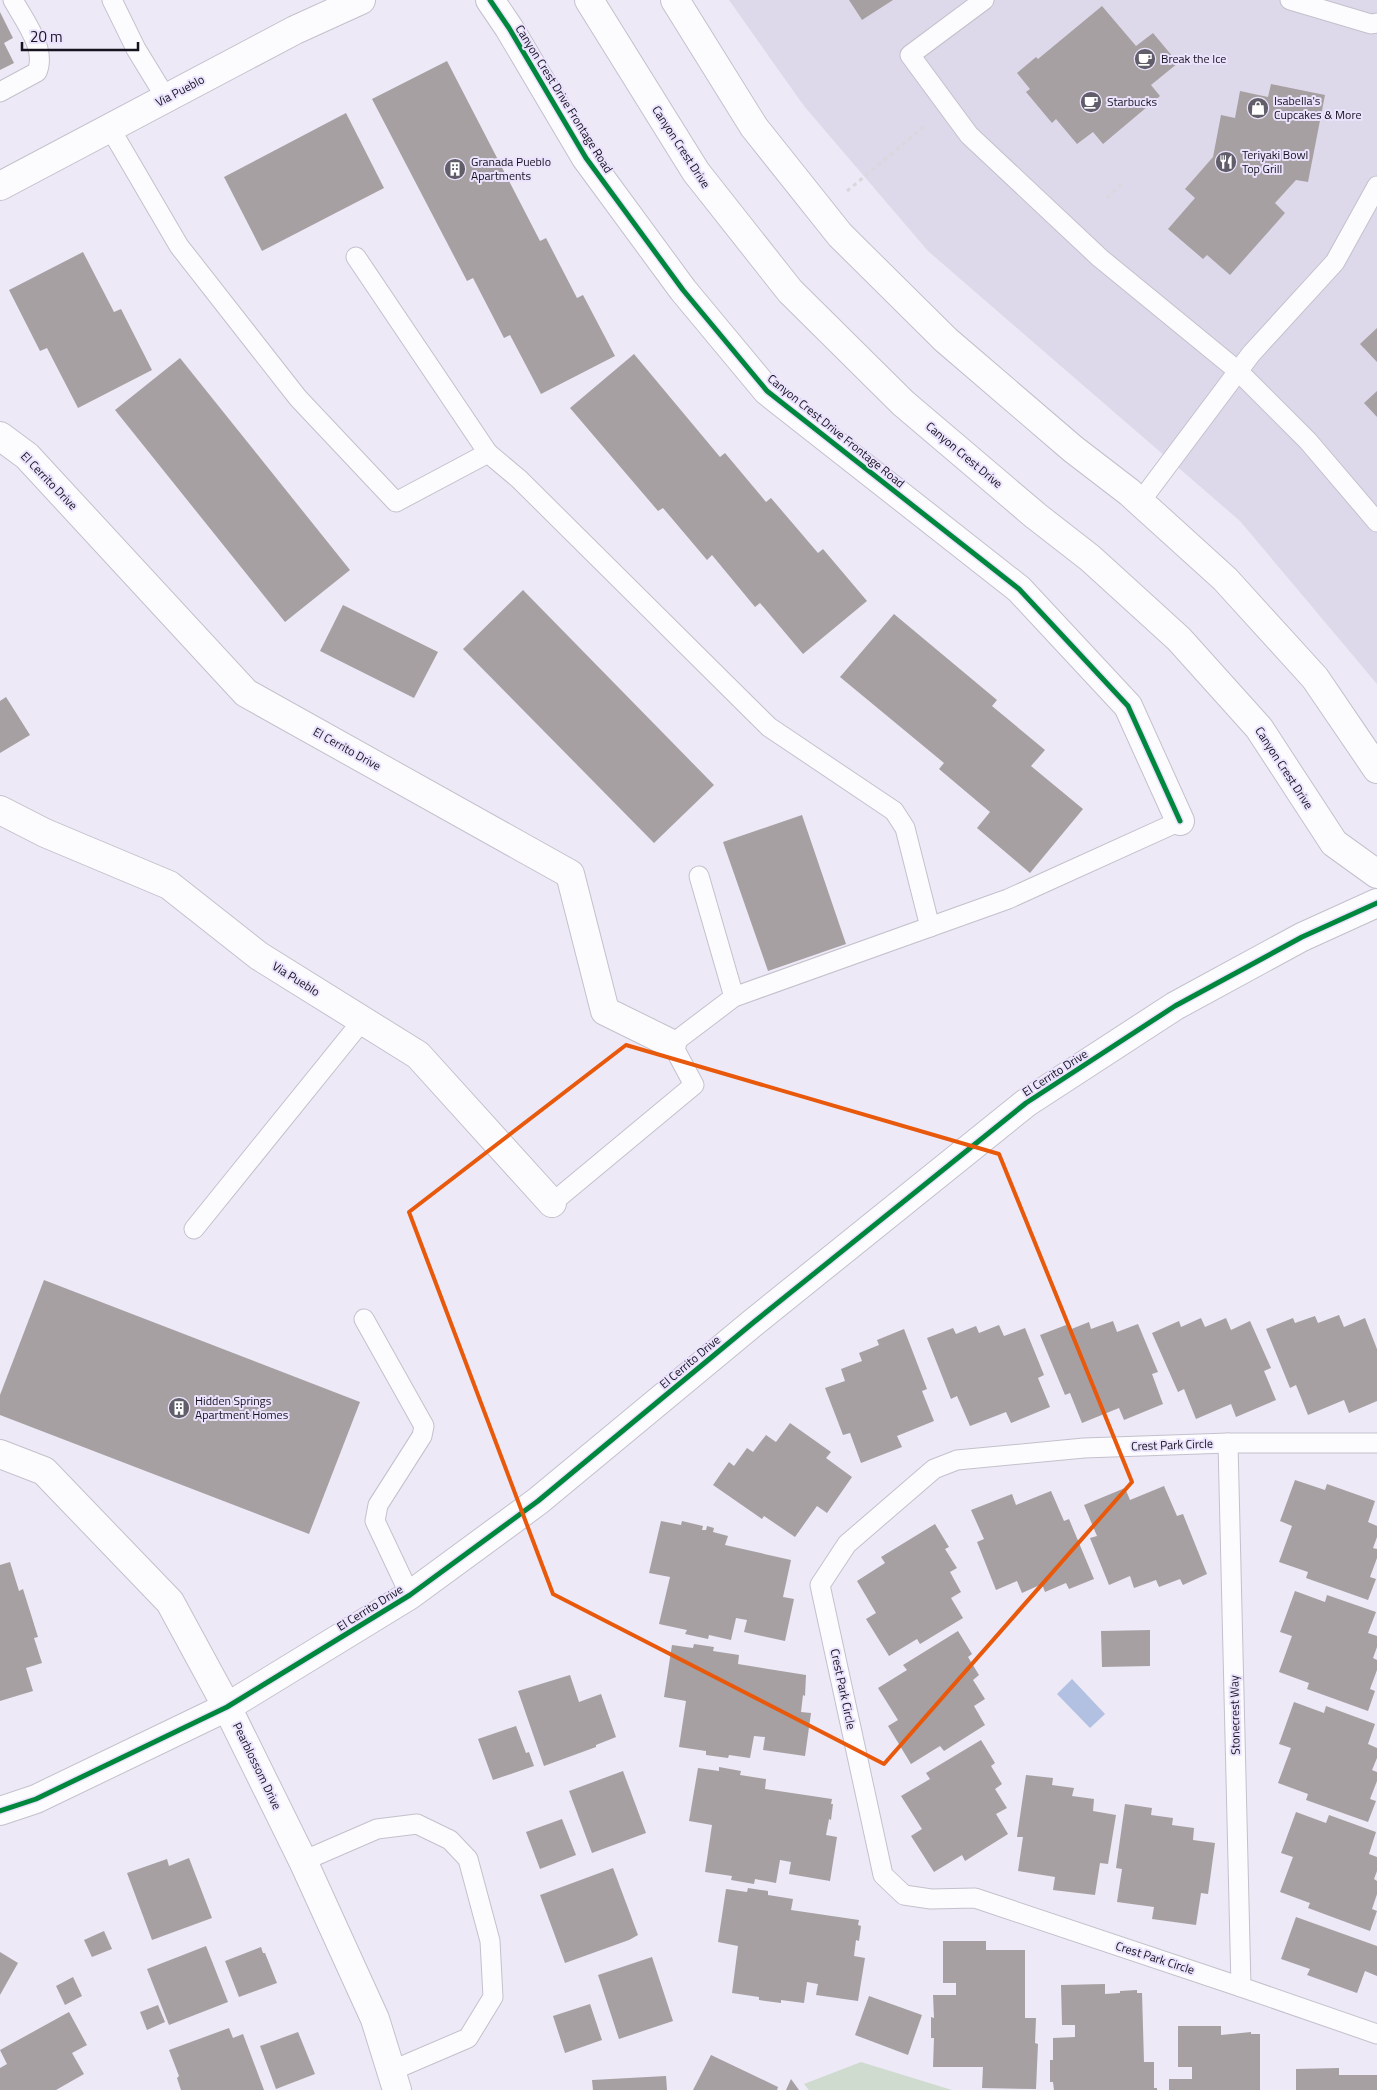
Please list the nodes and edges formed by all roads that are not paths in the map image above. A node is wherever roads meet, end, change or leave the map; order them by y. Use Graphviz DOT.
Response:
graph roads {
  1 [pos="13,0"];
  2 [pos="112,0"];
  3 [pos="362,0"];
  4 [pos="490,0"];
  5 [pos="590,0"];
  6 [pos="674,0"];
  7 [pos="984,0"];
  8 [pos="1290,0"];
  9 [pos="1377,23"];
  10 [pos="0,92"];
  11 [pos="166,98"];
  12 [pos="110,128"];
  13 [pos="0,186"];
  14 [pos="1377,186"];
  15 [pos="356,257"];
  16 [pos="1238,371"];
  17 [pos="0,436"];
  18 [pos="488,453"];
  19 [pos="1140,502"];
  20 [pos="1377,522"];
  21 [pos="1377,769"];
  22 [pos="0,810"];
  23 [pos="1180,821"];
  24 [pos="1377,874"];
  25 [pos="699,876"];
  26 [pos="1377,903"];
  27 [pos="930,927"];
  28 [pos="734,997"];
  29 [pos="362,1021"];
  30 [pos="672,1044"];
  31 [pos="552,1203"];
  32 [pos="194,1229"];
  33 [pos="364,1319"];
  34 [pos="1228,1443"];
  35 [pos="1377,1443"];
  36 [pos="0,1454"];
  37 [pos="410,1596"];
  38 [pos="228,1707"];
  39 [pos="0,1811"];
  40 [pos="304,1861"];
  41 [pos="1241,1987"];
  42 [pos="1377,2034"];
  43 [pos="394,2081"];
  1 -- 10 [label="lane"];
  2 -- 11 [label="lane"];
  3 -- 11 [label="street, Via Pueblo"];
  4 -- 23 [label="street, Canyon Crest Drive Frontage Road"];
  5 -- 24 [label="street, Canyon Crest Drive"];
  6 -- 19 [label="street"];
  7 -- 16 [label="lane"];
  8 -- 9 [label="lane"];
  11 -- 12 [label="street, Via Pueblo"];
  12 -- 13 [label="street, Via Pueblo"];
  12 -- 18 [label="lane"];
  14 -- 16 [label="lane"];
  15 -- 18 [label="lane"];
  16 -- 19 [label="lane"];
  16 -- 20 [label="lane"];
  17 -- 30 [label="street, El Cerrito Drive"];
  18 -- 27 [label="lane"];
  19 -- 21 [label="street"];
  22 -- 29 [label="street, Via Pueblo"];
  23 -- 27 [label="lane"];
  25 -- 28 [label="lane"];
  26 -- 37 [label="street, El Cerrito Drive"];
  27 -- 28 [label="lane"];
  28 -- 30 [label="lane"];
  29 -- 31 [label="street, Via Pueblo"];
  29 -- 32 [label="lane"];
  30 -- 31 [label="lane"];
  33 -- 37 [label="lane"];
  34 -- 35 [label="lane, Crest Park Circle"];
  34 -- 41 [label="lane, Stonecrest Way"];
  34 -- 41 [label="lane, Crest Park Circle"];
  36 -- 38 [label="street, Pearblossom Drive"];
  37 -- 38 [label="street, El Cerrito Drive"];
  38 -- 39 [label="street, El Cerrito Drive"];
  38 -- 40 [label="street, Pearblossom Drive"];
  40 -- 43 [label="street, Pearblossom Drive"];
  40 -- 43 [label="lane"];
  41 -- 42 [label="lane, Crest Park Circle"];
}
